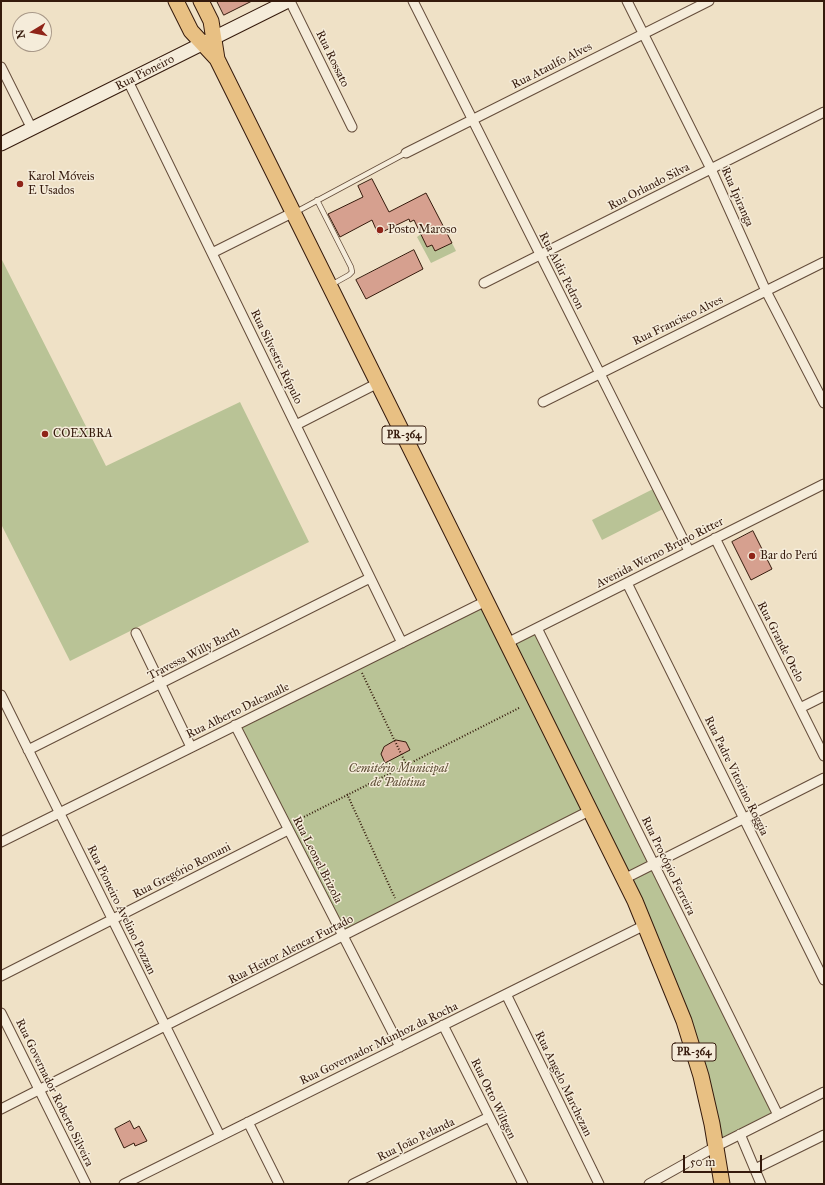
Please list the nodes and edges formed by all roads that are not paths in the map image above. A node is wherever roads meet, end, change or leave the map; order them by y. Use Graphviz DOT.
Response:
graph roads {
  1 [pos="176,1"];
  2 [pos="202,1"];
  3 [pos="289,1"];
  4 [pos="413,1"];
  5 [pos="627,1"];
  6 [pos="709,1"];
  7 [pos="644,34"];
  8 [pos="208,41"];
  9 [pos="1,67"];
  10 [pos="128,81"];
  11 [pos="824,112"];
  12 [pos="472,120"];
  13 [pos="352,127"];
  14 [pos="32,129"];
  15 [pos="1,144"];
  16 [pos="406,153"];
  17 [pos="711,169"];
  18 [pos="317,200"];
  19 [pos="294,212"];
  20 [pos="212,253"];
  21 [pos="540,255"];
  22 [pos="824,262"];
  23 [pos="484,283"];
  24 [pos="330,285"];
  25 [pos="766,291"];
  26 [pos="599,374"];
  27 [pos="378,383"];
  28 [pos="543,402"];
  29 [pos="824,403"];
  30 [pos="296,425"];
  31 [pos="824,484"];
  32 [pos="715,538"];
  33 [pos="689,551"];
  34 [pos="370,578"];
  35 [pos="627,583"];
  36 [pos="486,602"];
  37 [pos="537,628"];
  38 [pos="136,633"];
  39 [pos="402,643"];
  40 [pos="507,643"];
  41 [pos="161,684"];
  42 [pos="1,695"];
  43 [pos="824,696"];
  44 [pos="800,708"];
  45 [pos="235,726"];
  46 [pos="191,747"];
  47 [pos="28,750"];
  48 [pos="824,756"];
  49 [pos="824,778"];
  50 [pos="591,810"];
  51 [pos="60,813"];
  52 [pos="744,818"];
  53 [pos="288,830"];
  54 [pos="1,842"];
  55 [pos="654,864"];
  56 [pos="624,879"];
  57 [pos="112,919"];
  58 [pos="645,925"];
  59 [pos="342,937"];
  60 [pos="1,976"];
  61 [pos="824,980"];
  62 [pos="506,994"];
  63 [pos="1,1013"];
  64 [pos="443,1025"];
  65 [pos="166,1026"];
  66 [pos="400,1047"];
  67 [pos="39,1090"];
  68 [pos="824,1092"];
  69 [pos="1,1109"];
  70 [pos="778,1115"];
  71 [pos="489,1117"];
  72 [pos="248,1122"];
  73 [pos="740,1134"];
  74 [pos="824,1135"];
  75 [pos="220,1136"];
  76 [pos="715,1147"];
  77 [pos="755,1169"];
  78 [pos="86,1184"];
  79 [pos="124,1184"];
  80 [pos="279,1184"];
  81 [pos="354,1184"];
  82 [pos="522,1184"];
  83 [pos="599,1184"];
  84 [pos="649,1184"];
  85 [pos="722,1184"];
  86 [pos="761,1184"];
  1 -- 8 [label="main road"];
  2 -- 8 [label="main road"];
  3 -- 8 [label="street, Rua Pioneiro"];
  3 -- 13 [label="street, Rua Rossato"];
  4 -- 12 [label="street, Rua Aldir Pedron"];
  5 -- 7 [label="street, Rua Ipiranga"];
  6 -- 7 [label="street, Rua Ataulfo Alves"];
  7 -- 12 [label="street, Rua Ataulfo Alves"];
  7 -- 17 [label="street, Rua Ipiranga"];
  8 -- 10 [label="street, Rua Pioneiro"];
  8 -- 19 [label="main road, PR-364"];
  9 -- 14 [label="street"];
  10 -- 14 [label="street, Rua Pioneiro"];
  10 -- 20 [label="street, Rua Silvestre Rúpulo"];
  11 -- 17 [label="street, Rua Orlando Silva"];
  12 -- 16 [label="street, Rua Ataulfo Alves"];
  12 -- 21 [label="street, Rua Aldir Pedron"];
  14 -- 15 [label="street, Rua Pioneiro"];
  16 -- 18 [label="lane"];
  17 -- 21 [label="street, Rua Orlando Silva"];
  17 -- 25 [label="street, Rua Ipiranga"];
  18 -- 19 [label="lane"];
  18 -- 24 [label="lane"];
  19 -- 20 [label="street"];
  19 -- 24 [label="main road, PR-364"];
  20 -- 30 [label="street, Rua Silvestre Rúpulo"];
  21 -- 23 [label="street, Rua Orlando Silva"];
  21 -- 26 [label="street, Rua Aldir Pedron"];
  22 -- 25 [label="street, Rua Francisco Alves"];
  24 -- 27 [label="main road, PR-364"];
  25 -- 26 [label="street, Rua Francisco Alves"];
  25 -- 29 [label="street, Rua Ipiranga"];
  26 -- 28 [label="street, Rua Francisco Alves"];
  26 -- 33 [label="street, Rua Aldir Pedron"];
  27 -- 30 [label="street"];
  27 -- 36 [label="main road, PR-364"];
  30 -- 34 [label="street, Rua Silvestre Rúpulo"];
  31 -- 32 [label="street, Avenida Werno Bruno Ritter"];
  32 -- 33 [label="street, Avenida Werno Bruno Ritter"];
  32 -- 44 [label="street, Rua Grande Otelo"];
  33 -- 35 [label="street, Avenida Werno Bruno Ritter"];
  34 -- 39 [label="street, Rua Silvestre Rúpulo"];
  34 -- 41 [label="street, Travessa Willy Barth"];
  35 -- 37 [label="street, Avenida Werno Bruno Ritter"];
  35 -- 52 [label="street, Rua Padre Vitorino Roggia"];
  36 -- 39 [label="street, Rua Alberto Dalcanalle"];
  36 -- 40 [label="main road, PR-364"];
  37 -- 40 [label="street, Avenida Werno Bruno Ritter"];
  37 -- 55 [label="street, Rua Procópio Ferreira"];
  38 -- 41 [label="street"];
  39 -- 45 [label="street, Rua Alberto Dalcanalle"];
  40 -- 50 [label="main road, PR-364"];
  41 -- 46 [label="street"];
  41 -- 47 [label="street, Travessa Willy Barth"];
  42 -- 47 [label="street, Rua Pioneiro Avelino Pozzan"];
  43 -- 44 [label="street"];
  44 -- 48 [label="street, Rua Grande Otelo"];
  45 -- 46 [label="street, Rua Alberto Dalcanalle"];
  45 -- 53 [label="street, Rua Leonel Brizola"];
  46 -- 51 [label="street, Rua Alberto Dalcanalle"];
  47 -- 51 [label="street, Rua Pioneiro Avelino Pozzan"];
  49 -- 52 [label="street"];
  50 -- 56 [label="main road, PR-364"];
  50 -- 59 [label="street, Rua Heitor Alencar Furtado"];
  51 -- 54 [label="street, Rua Alberto Dalcanalle"];
  51 -- 57 [label="street, Rua Pioneiro Avelino Pozzan"];
  52 -- 55 [label="street"];
  52 -- 61 [label="street, Rua Padre Vitorino Roggia"];
  53 -- 57 [label="street, Rua Gregório Romani"];
  53 -- 59 [label="street, Rua Leonel Brizola"];
  55 -- 56 [label="street"];
  55 -- 70 [label="street, Rua Procópio Ferreira"];
  56 -- 58 [label="main road, PR-364"];
  57 -- 60 [label="street, Rua Gregório Romani"];
  57 -- 65 [label="street, Rua Pioneiro Avelino Pozzan"];
  58 -- 62 [label="street, Rua Governador Munhoz da Rocha"];
  58 -- 76 [label="main road, PR-364"];
  59 -- 65 [label="street, Rua Heitor Alencar Furtado"];
  59 -- 66 [label="street, Rua Leonel Brizola"];
  62 -- 64 [label="street, Rua Governador Munhoz da Rocha"];
  62 -- 83 [label="street, Rua Angelo Marchezan"];
  63 -- 67 [label="street, Rua Governador Roberto Silveira"];
  64 -- 66 [label="street, Rua Governador Munhoz da Rocha"];
  64 -- 71 [label="street, Rua Otto Wiltgen"];
  65 -- 67 [label="street, Rua Heitor Alencar Furtado"];
  65 -- 75 [label="street, Rua Pioneiro Avelino Pozzan"];
  66 -- 72 [label="street, Rua Governador Munhoz da Rocha"];
  67 -- 69 [label="street, Rua Heitor Alencar Furtado"];
  67 -- 78 [label="street, Rua Governador Roberto Silveira"];
  68 -- 70 [label="street"];
  70 -- 73 [label="street"];
  71 -- 81 [label="street, Rua João Pelanda"];
  71 -- 82 [label="street, Rua Otto Wiltgen"];
  72 -- 75 [label="street, Rua Governador Munhoz da Rocha"];
  72 -- 80 [label="street"];
  73 -- 76 [label="street"];
  73 -- 77 [label="street"];
  74 -- 77 [label="street"];
  75 -- 79 [label="street, Rua Governador Munhoz da Rocha"];
  76 -- 84 [label="street"];
  76 -- 85 [label="main road, PR-364"];
  77 -- 86 [label="street"];
}
